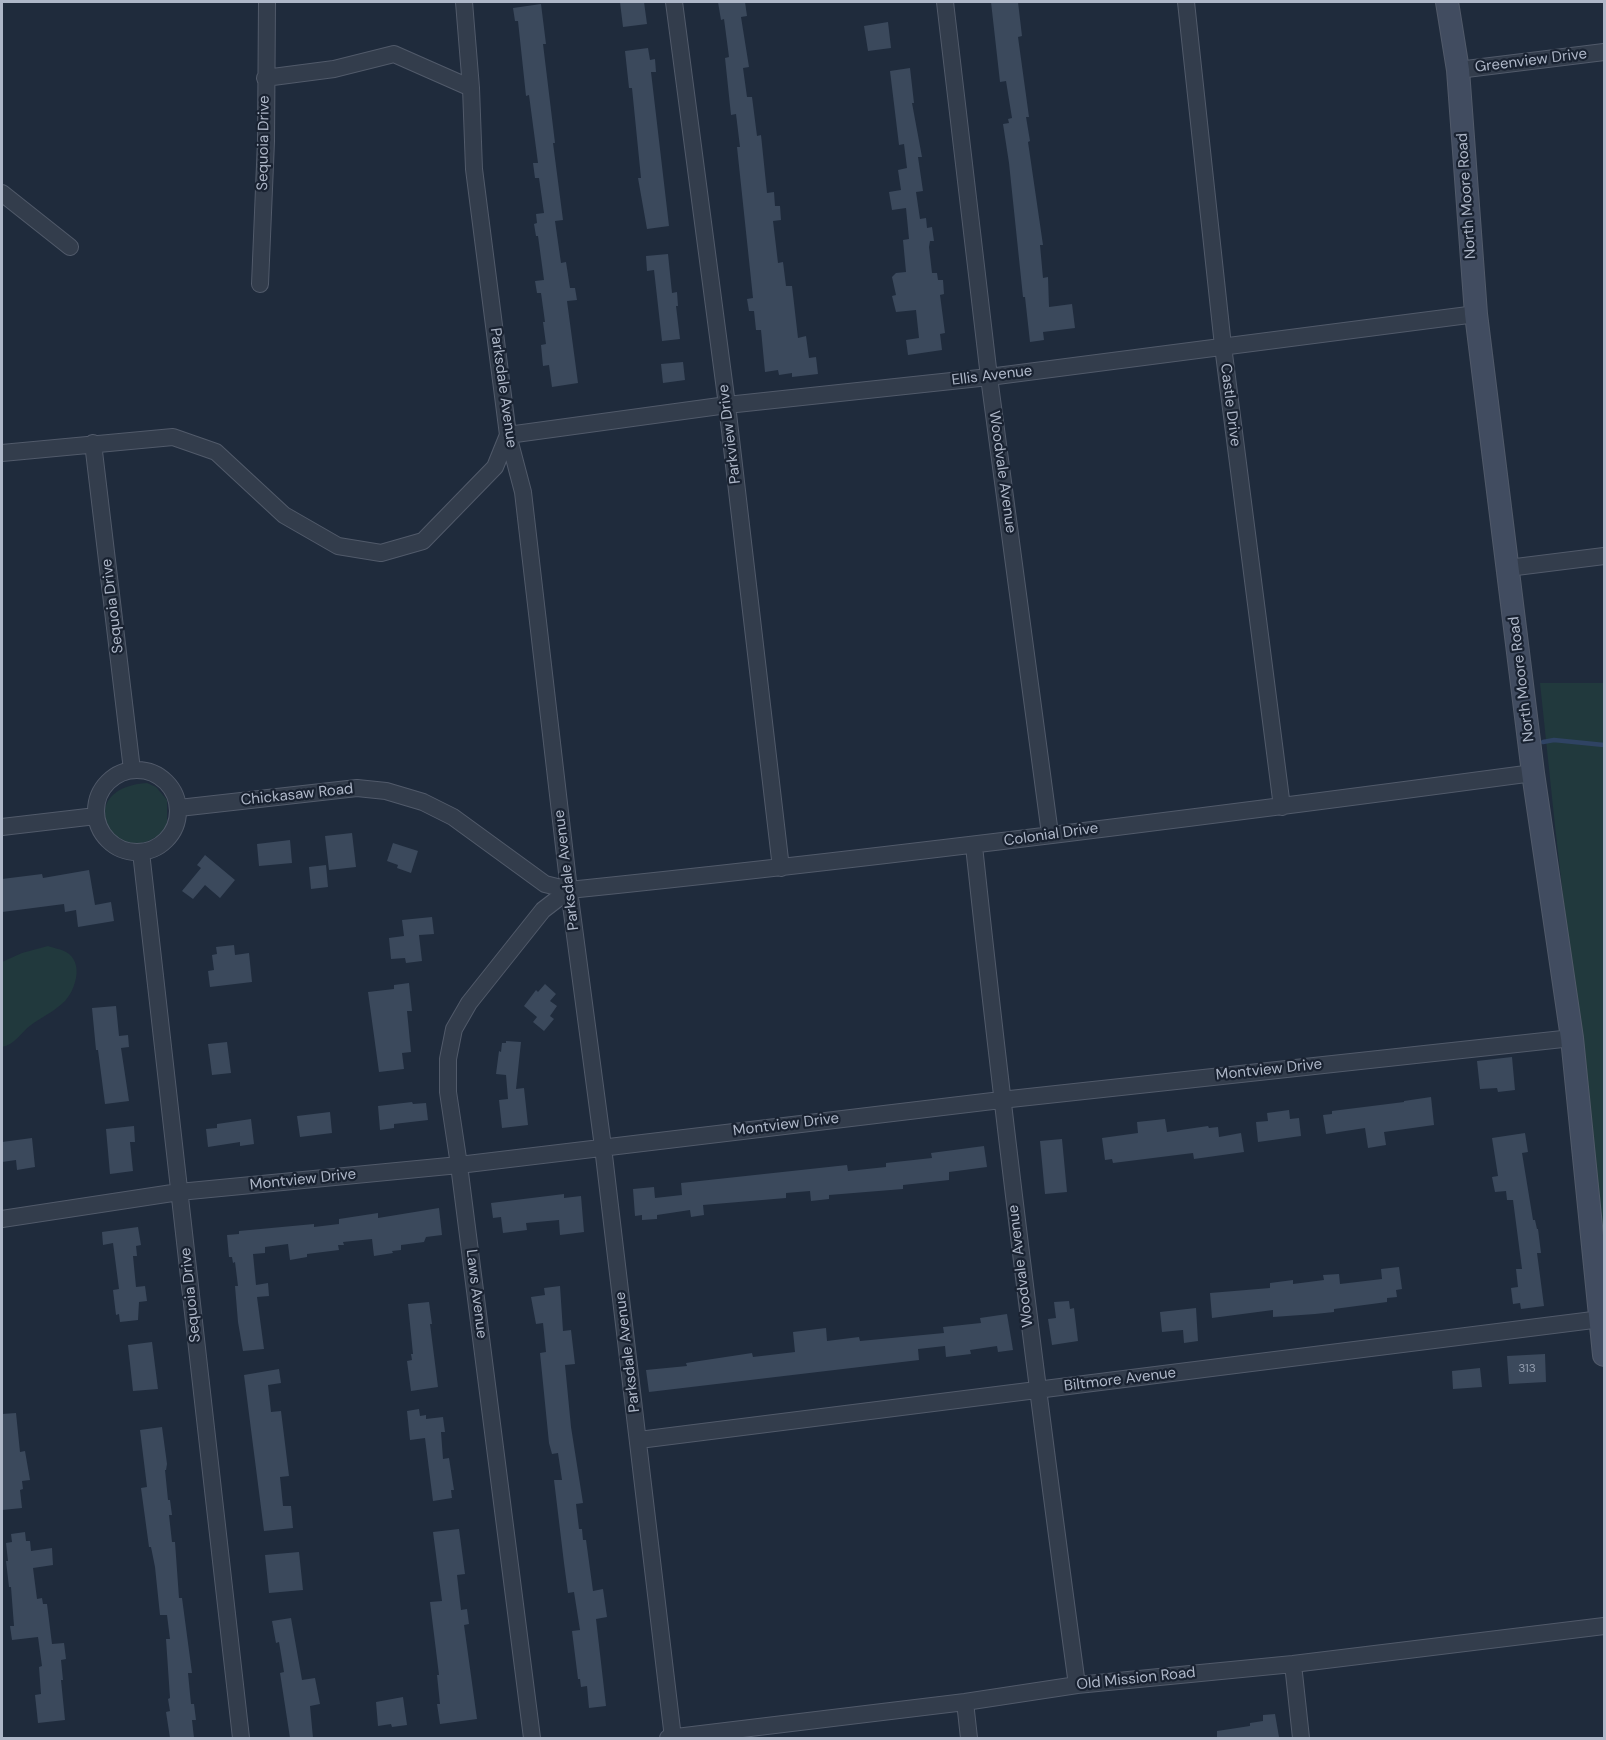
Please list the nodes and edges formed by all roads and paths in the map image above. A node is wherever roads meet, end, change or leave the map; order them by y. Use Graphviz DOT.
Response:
graph roads {
  1 [pos="267,2"];
  2 [pos="464,2"];
  3 [pos="674,2"];
  4 [pos="945,2"];
  5 [pos="1186,2"];
  6 [pos="1448,2"];
  7 [pos="1605,52"];
  8 [pos="1458,70"];
  9 [pos="265,78"];
  10 [pos="471,88"];
  11 [pos="2,193"];
  12 [pos="70,247"];
  13 [pos="260,284"];
  14 [pos="1476,314"];
  15 [pos="1223,346"];
  16 [pos="989,377"];
  17 [pos="727,405"];
  18 [pos="508,435"];
  19 [pos="93,443"];
  20 [pos="2,453"];
  21 [pos="1605,556"];
  22 [pos="1508,568"];
  23 [pos="132,770"];
  24 [pos="1533,773"];
  25 [pos="1282,807"];
  26 [pos="178,808"];
  27 [pos="96,816"];
  28 [pos="2,827"];
  29 [pos="1050,834"];
  30 [pos="974,846"];
  31 [pos="141,852"];
  32 [pos="781,868"];
  33 [pos="568,890"];
  34 [pos="1572,1038"];
  35 [pos="1001,1100"];
  36 [pos="603,1148"];
  37 [pos="459,1165"];
  38 [pos="179,1192"];
  39 [pos="2,1219"];
  40 [pos="1601,1319"];
  41 [pos="1605,1355"];
  42 [pos="1037,1391"];
  43 [pos="639,1440"];
  44 [pos="1605,1626"];
  45 [pos="1293,1664"];
  46 [pos="1077,1685"];
  47 [pos="965,1702"];
  48 [pos="241,1738"];
  49 [pos="532,1738"];
  50 [pos="671,1738"];
  51 [pos="969,1738"];
  52 [pos="1301,1738"];
  1 -- 9 [label="street, Sequoia Drive"];
  2 -- 10 [label="street, Parksdale Avenue"];
  3 -- 17 [label="street, Parkview Drive"];
  4 -- 16 [label="street, Woodvale Avenue"];
  5 -- 15 [label="street, Castle Drive"];
  6 -- 8 [label="main road, North Moore Road"];
  7 -- 8 [label="street, Greenview Drive"];
  8 -- 14 [label="main road, North Moore Road"];
  9 -- 10 [label="street"];
  9 -- 13 [label="street, Sequoia Drive"];
  10 -- 18 [label="street, Parksdale Avenue"];
  11 -- 12 [label="street"];
  14 -- 15 [label="street, Ellis Avenue"];
  14 -- 22 [label="main road, North Moore Road"];
  15 -- 16 [label="street, Ellis Avenue"];
  15 -- 25 [label="street, Castle Drive"];
  16 -- 17 [label="street, Ellis Avenue"];
  16 -- 29 [label="street, Woodvale Avenue"];
  17 -- 18 [label="street, Ellis Avenue"];
  17 -- 32 [label="street, Parkview Drive"];
  18 -- 19 [label="street"];
  18 -- 33 [label="street, Parksdale Avenue"];
  19 -- 20 [label="street"];
  19 -- 23 [label="street, Sequoia Drive"];
  21 -- 22 [label="street"];
  22 -- 24 [label="main road, North Moore Road"];
  23 -- 26 [label="street"];
  23 -- 27 [label="street"];
  24 -- 25 [label="street, Colonial Drive"];
  24 -- 34 [label="main road, North Moore Road"];
  25 -- 29 [label="street, Colonial Drive"];
  26 -- 31 [label="street"];
  26 -- 33 [label="street, Chickasaw Road"];
  27 -- 28 [label="street"];
  27 -- 31 [label="street"];
  29 -- 30 [label="street, Colonial Drive"];
  30 -- 32 [label="street, Colonial Drive"];
  30 -- 35 [label="street, Woodvale Avenue"];
  31 -- 38 [label="street, Sequoia Drive"];
  32 -- 33 [label="street, Colonial Drive"];
  33 -- 36 [label="street, Parksdale Avenue"];
  33 -- 37 [label="street, Laws Avenue"];
  34 -- 35 [label="street, Montview Drive"];
  34 -- 40 [label="main road, North Moore Road"];
  35 -- 36 [label="street, Montview Drive"];
  35 -- 42 [label="street, Woodvale Avenue"];
  36 -- 37 [label="street, Montview Drive"];
  36 -- 43 [label="street, Parksdale Avenue"];
  37 -- 38 [label="street, Montview Drive"];
  37 -- 49 [label="street, Laws Avenue"];
  38 -- 39 [label="street, Montview Drive"];
  38 -- 48 [label="street, Sequoia Drive"];
  40 -- 41 [label="main road, North Moore Road"];
  40 -- 42 [label="street, Biltmore Avenue"];
  42 -- 43 [label="street, Biltmore Avenue"];
  42 -- 46 [label="street, Woodvale Avenue"];
  43 -- 50 [label="street, Parksdale Avenue"];
  44 -- 45 [label="street, Old Mission Road"];
  45 -- 46 [label="street, Old Mission Road"];
  45 -- 52 [label="street"];
  46 -- 47 [label="street, Old Mission Road"];
  47 -- 50 [label="street, Old Mission Road"];
  47 -- 51 [label="street"];
}
